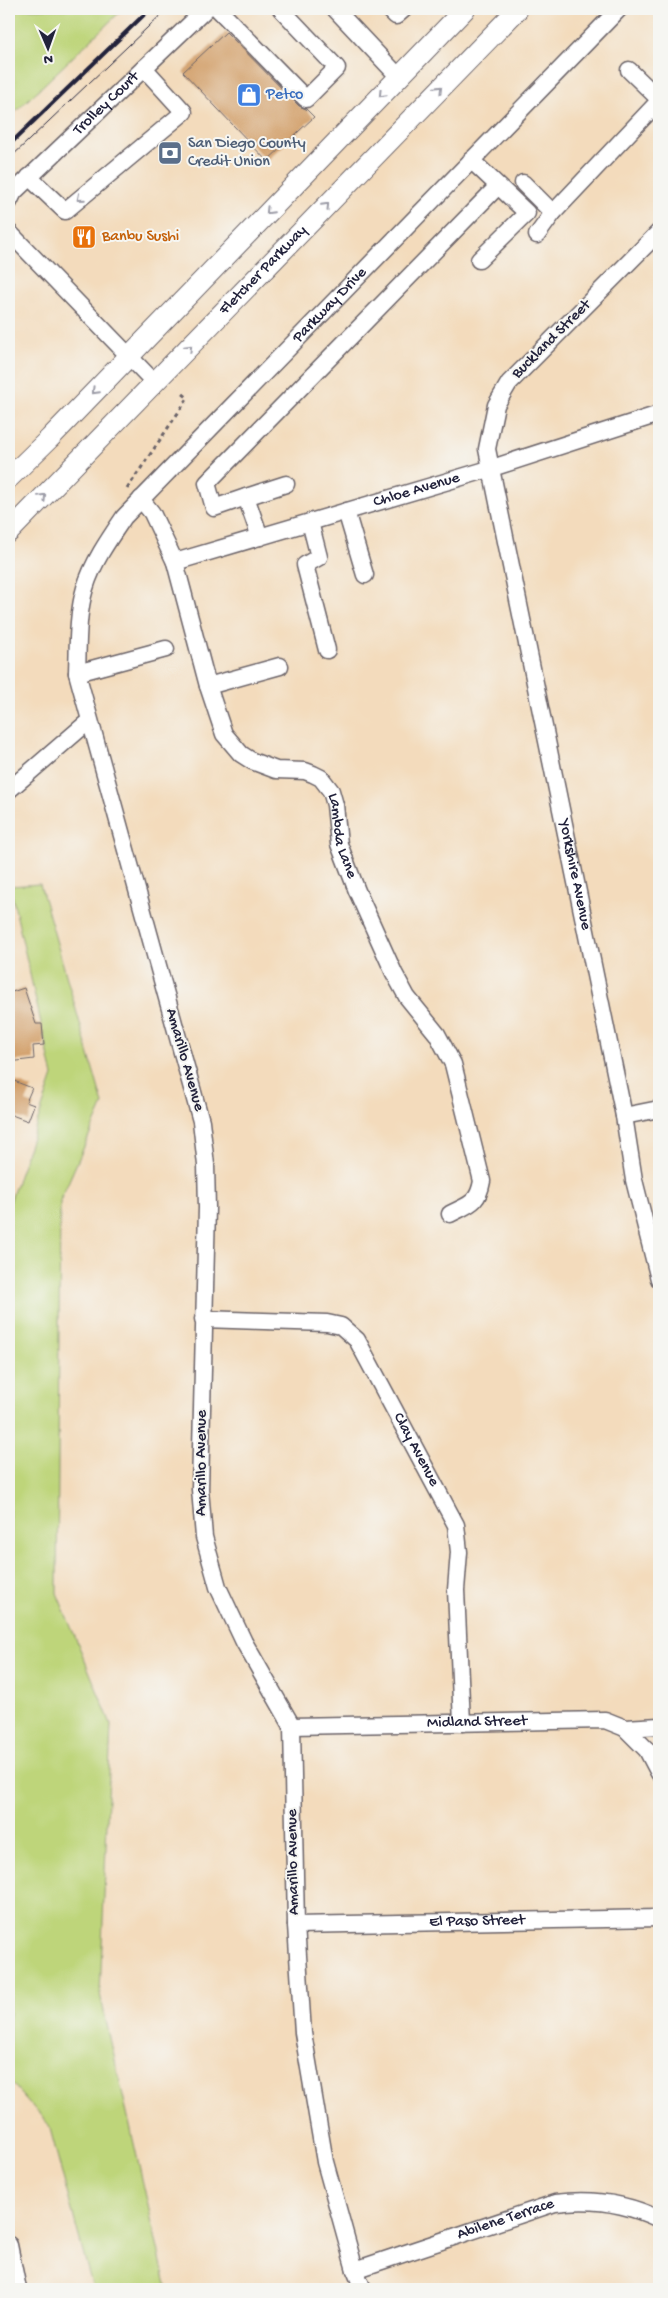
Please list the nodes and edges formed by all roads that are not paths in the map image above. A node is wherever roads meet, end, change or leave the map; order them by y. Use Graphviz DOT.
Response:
graph roads {
  1 [pos="206,9"];
  2 [pos="218,9"];
  3 [pos="281,9"];
  4 [pos="335,9"];
  5 [pos="389,9"];
  6 [pos="404,9"];
  7 [pos="465,9"];
  8 [pos="518,9"];
  9 [pos="619,9"];
  10 [pos="144,68"];
  11 [pos="629,70"];
  12 [pos="399,77"];
  13 [pos="659,100"];
  14 [pos="471,160"];
  15 [pos="30,177"];
  16 [pos="523,183"];
  17 [pos="498,186"];
  18 [pos="9,202"];
  19 [pos="553,214"];
  20 [pos="9,232"];
  21 [pos="659,232"];
  22 [pos="537,235"];
  23 [pos="479,260"];
  24 [pos="128,356"];
  25 [pos="155,383"];
  26 [pos="659,414"];
  27 [pos="489,469"];
  28 [pos="9,478"];
  29 [pos="286,484"];
  30 [pos="246,497"];
  31 [pos="141,498"];
  32 [pos="346,511"];
  33 [pos="310,522"];
  34 [pos="9,532"];
  35 [pos="260,537"];
  36 [pos="174,562"];
  37 [pos="365,575"];
  38 [pos="79,624"];
  39 [pos="166,649"];
  40 [pos="327,650"];
  41 [pos="280,666"];
  42 [pos="77,673"];
  43 [pos="208,686"];
  44 [pos="90,722"];
  45 [pos="9,790"];
  46 [pos="659,1109"];
  47 [pos="624,1116"];
  48 [pos="450,1214"];
  49 [pos="659,1280"];
  50 [pos="203,1318"];
  51 [pos="462,1723"];
  52 [pos="292,1726"];
  53 [pos="659,1726"];
  54 [pos="624,1728"];
  55 [pos="659,1773"];
  56 [pos="659,1918"];
  57 [pos="296,1925"];
  58 [pos="659,2219"];
  59 [pos="9,2245"];
  60 [pos="355,2270"];
  61 [pos="18,2289"];
  62 [pos="363,2289"];
  1 -- 10 [label="street, Trolley Court"];
  2 -- 3 [label="street"];
  4 -- 12 [label="street"];
  5 -- 6 [label="street"];
  7 -- 12 [label="main road"];
  25 -- 8 [label="main road, Fletcher Parkway, one-way"];
  9 -- 14 [label="street, Parkway Drive"];
  10 -- 15 [label="street, Trolley Court"];
  10 -- 15 [label="street, one-way"];
  11 -- 13 [label="street"];
  12 -- 24 [label="main road, one-way"];
  13 -- 19 [label="street"];
  14 -- 17 [label="street"];
  14 -- 31 [label="street, Parkway Drive"];
  15 -- 18 [label="street, Trolley Court"];
  16 -- 19 [label="street"];
  17 -- 23 [label="street"];
  17 -- 30 [label="street"];
  19 -- 22 [label="street"];
  20 -- 24 [label="street"];
  21 -- 27 [label="street, Buckland Street"];
  24 -- 25 [label="street"];
  24 -- 28 [label="main road, one-way"];
  34 -- 25 [label="main road, Fletcher Parkway, one-way"];
  26 -- 27 [label="street, Chloe Avenue"];
  27 -- 32 [label="street, Chloe Avenue"];
  27 -- 47 [label="street, Yorkshire Avenue"];
  29 -- 30 [label="street"];
  30 -- 35 [label="street"];
  31 -- 36 [label="street, Lambda Lane"];
  31 -- 38 [label="street, Parkway Drive"];
  32 -- 33 [label="street, Chloe Avenue"];
  32 -- 37 [label="street"];
  33 -- 35 [label="street, Chloe Avenue"];
  33 -- 40 [label="street"];
  35 -- 36 [label="street, Chloe Avenue"];
  36 -- 43 [label="street, Lambda Lane"];
  38 -- 42 [label="street, Amarillo Avenue"];
  39 -- 42 [label="street"];
  41 -- 43 [label="street"];
  42 -- 44 [label="street, Amarillo Avenue"];
  43 -- 48 [label="street, Lambda Lane"];
  44 -- 45 [label="street"];
  44 -- 50 [label="street, Amarillo Avenue"];
  46 -- 47 [label="street"];
  47 -- 49 [label="street, Yorkshire Avenue"];
  50 -- 51 [label="street, Clay Avenue"];
  50 -- 52 [label="street, Amarillo Avenue"];
  51 -- 52 [label="street, Midland Street"];
  51 -- 54 [label="street, Midland Street"];
  52 -- 57 [label="street, Amarillo Avenue"];
  53 -- 54 [label="street, Midland Street"];
  54 -- 55 [label="street"];
  56 -- 57 [label="street, El Paso Street"];
  57 -- 60 [label="street, Amarillo Avenue"];
  58 -- 60 [label="street, Abilene Terrace"];
  59 -- 61 [label="street"];
  60 -- 62 [label="street, Amarillo Avenue"];
}
